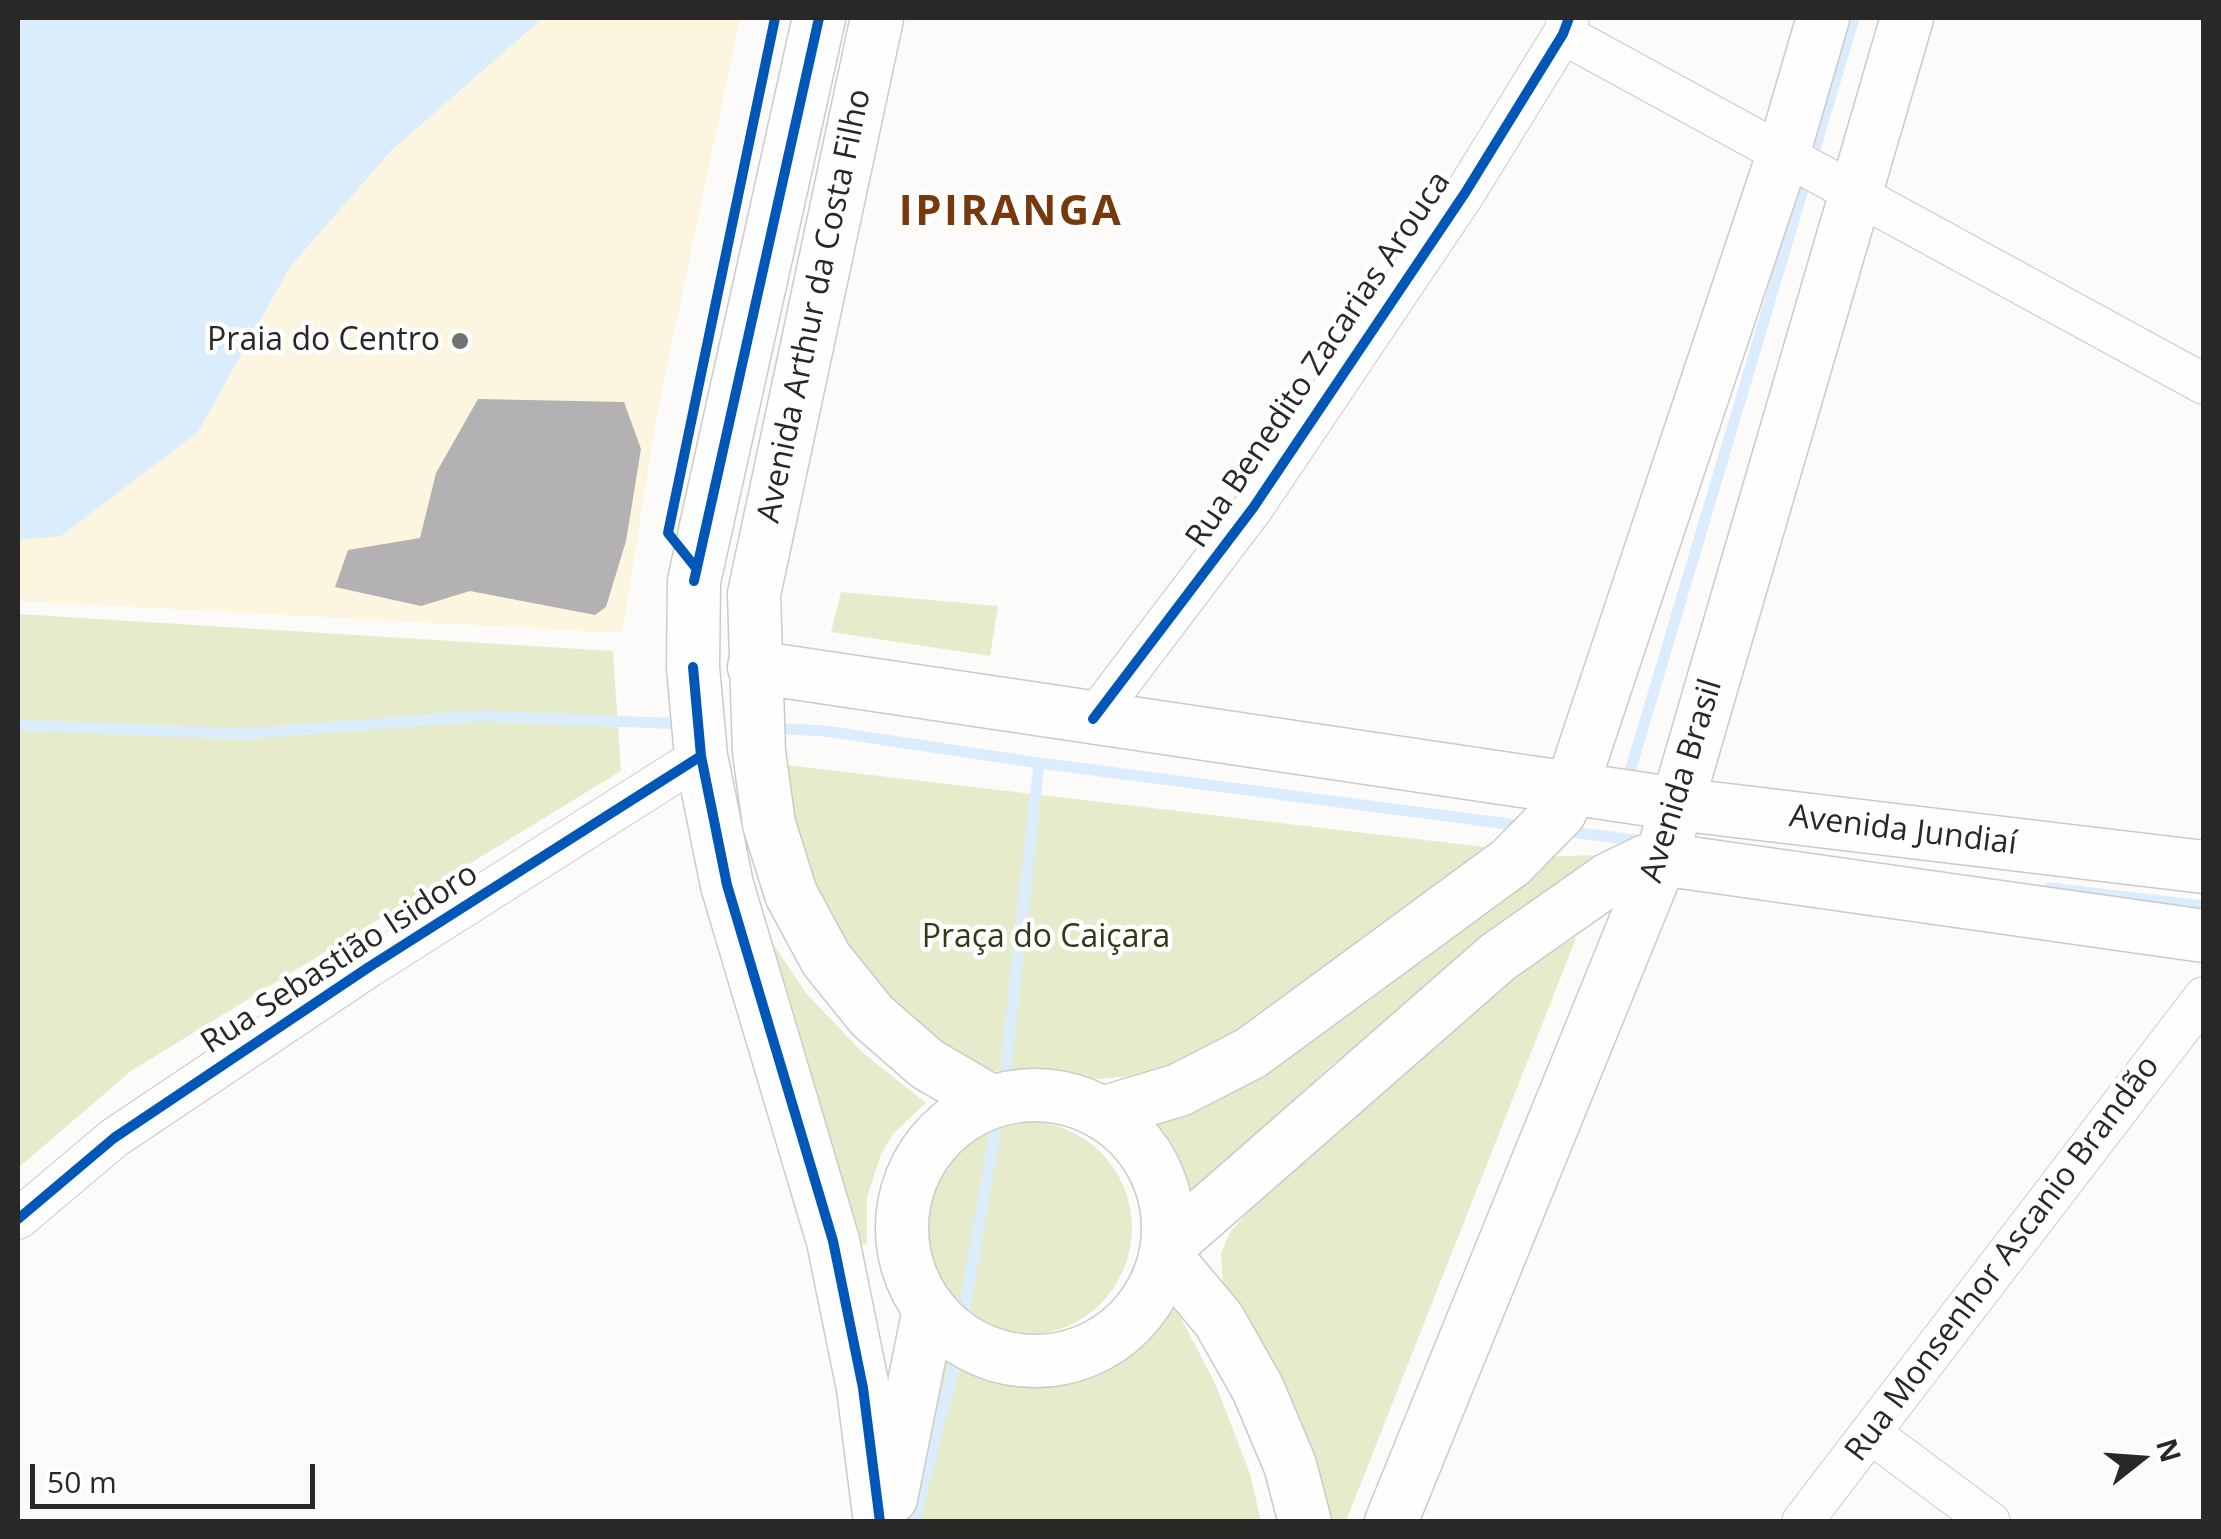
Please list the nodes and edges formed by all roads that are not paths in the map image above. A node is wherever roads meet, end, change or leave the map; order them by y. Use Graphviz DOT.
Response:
graph roads {
  1 [pos="819,18"];
  2 [pos="876,18"];
  3 [pos="1823,18"];
  4 [pos="1907,18"];
  5 [pos="1566,26"];
  6 [pos="1817,173"];
  7 [pos="2204,384"];
  8 [pos="755,678"];
  9 [pos="1093,719"];
  10 [pos="700,746"];
  11 [pos="1576,800"];
  12 [pos="1666,825"];
  13 [pos="2204,867"];
  14 [pos="2204,936"];
  15 [pos="2204,997"];
  16 [pos="990,1100"];
  17 [pos="1102,1113"];
  18 [pos="18,1219"];
  19 [pos="832,1242"];
  20 [pos="1168,1252"];
  21 [pos="924,1299"];
  22 [pos="1870,1433"];
  23 [pos="883,1522"];
  24 [pos="1306,1522"];
  25 [pos="1391,1522"];
  26 [pos="1802,1522"];
  27 [pos="1990,1522"];
  1 -- 10 [label="main road, Avenida Arthur da Costa Filho"];
  2 -- 8 [label="main road, Avenida Arthur da Costa Filho"];
  3 -- 6 [label="main road, Avenida Brasil"];
  4 -- 6 [label="main road, Avenida Brasil"];
  5 -- 6 [label="street"];
  5 -- 9 [label="street, Rua Benedito Zacarias Arouca"];
  6 -- 7 [label="street"];
  6 -- 11 [label="main road, Avenida Brasil"];
  6 -- 12 [label="main road, Avenida Brasil"];
  8 -- 9 [label="main road, Avenida Jundiaí"];
  8 -- 16 [label="main road, Avenida Arthur da Costa Filho"];
  9 -- 11 [label="main road, Avenida Jundiaí"];
  10 -- 18 [label="street, Rua Sebastião Isidoro"];
  10 -- 19 [label="main road, Avenida Arthur da Costa Filho"];
  11 -- 12 [label="main road, Avenida Jundiaí"];
  11 -- 17 [label="main road"];
  12 -- 13 [label="main road, Avenida Jundiaí"];
  12 -- 14 [label="main road, Avenida Jundiaí"];
  12 -- 20 [label="main road"];
  12 -- 25 [label="main road, Avenida Brasil"];
  15 -- 22 [label="street, Rua Monsenhor Ascanio Brandão"];
  16 -- 17 [label="main road"];
  16 -- 21 [label="main road"];
  17 -- 20 [label="main road"];
  19 -- 21 [label="main road"];
  19 -- 23 [label="main road, Avenida Arthur da Costa Filho"];
  20 -- 21 [label="main road"];
  20 -- 24 [label="main road"];
  21 -- 23 [label="main road"];
  22 -- 26 [label="street, Rua Monsenhor Ascanio Brandão"];
  22 -- 27 [label="street"];
}
